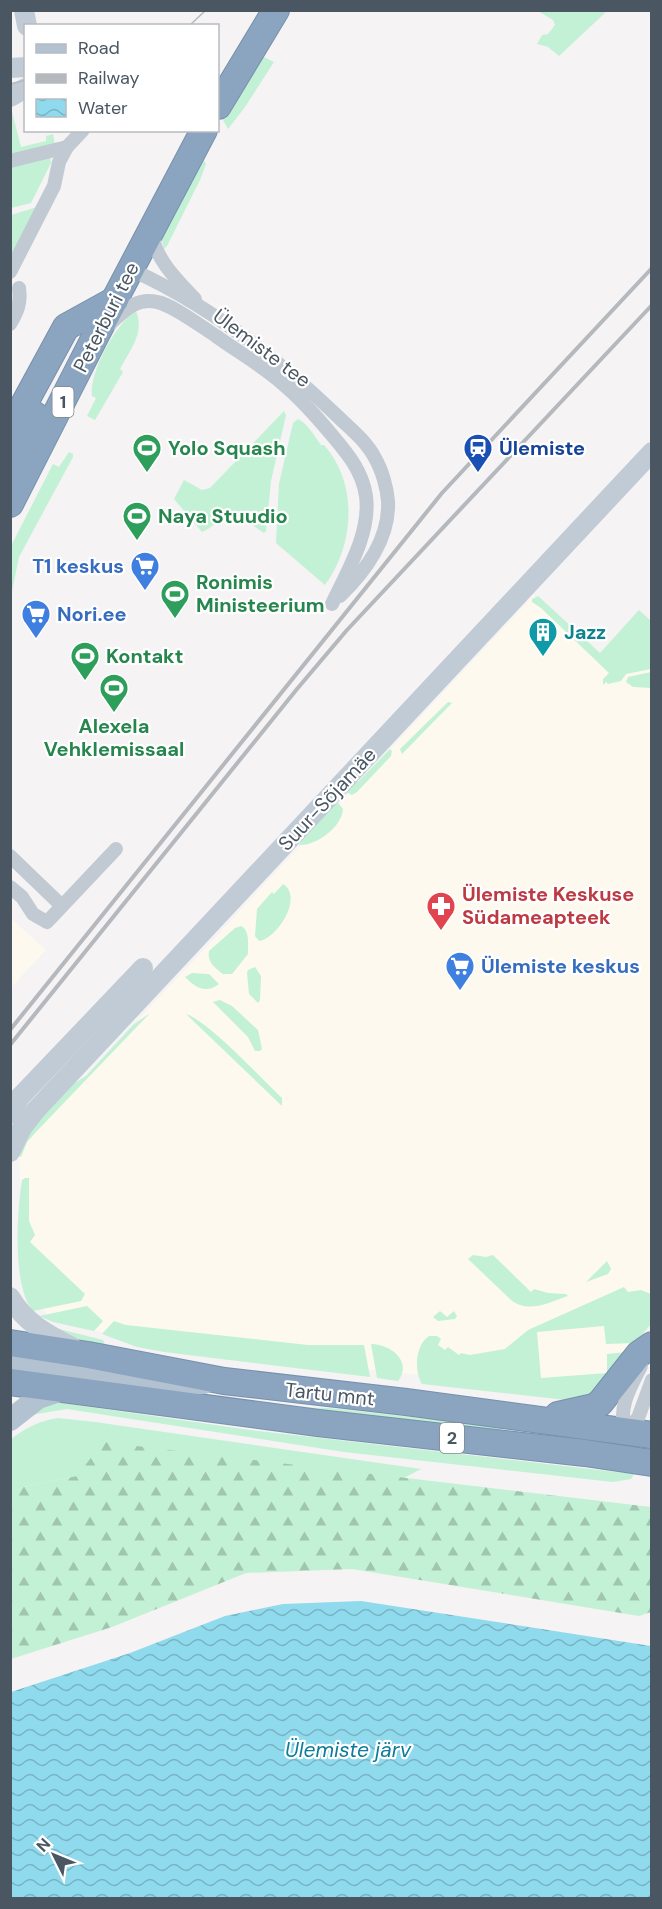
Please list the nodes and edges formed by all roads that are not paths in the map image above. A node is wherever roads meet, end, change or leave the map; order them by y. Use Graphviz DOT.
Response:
graph roads {
  1 [pos="276,10"];
  2 [pos="24,89"];
  3 [pos="10,97"];
  4 [pos="219,104"];
  5 [pos="81,132"];
  6 [pos="203,132"];
  7 [pos="67,147"];
  8 [pos="10,161"];
  9 [pos="152,229"];
  10 [pos="132,270"];
  11 [pos="10,272"];
  12 [pos="19,288"];
  13 [pos="115,300"];
  14 [pos="203,307"];
  15 [pos="10,324"];
  16 [pos="61,337"];
  17 [pos="95,337"];
  18 [pos="12,425"];
  19 [pos="651,452"];
  20 [pos="10,462"];
  21 [pos="10,504"];
  22 [pos="116,849"];
  23 [pos="10,856"];
  24 [pos="10,887"];
  25 [pos="10,900"];
  26 [pos="62,906"];
  27 [pos="33,914"];
  28 [pos="143,968"];
  29 [pos="14,1106"];
  30 [pos="10,1152"];
  31 [pos="10,1297"];
  32 [pos="10,1343"];
  33 [pos="651,1345"];
  34 [pos="651,1350"];
  35 [pos="88,1355"];
  36 [pos="12,1376"];
  37 [pos="651,1380"];
  38 [pos="224,1381"];
  39 [pos="65,1389"];
  40 [pos="536,1419"];
  41 [pos="10,1420"];
  42 [pos="625,1431"];
  43 [pos="651,1435"];
  44 [pos="585,1454"];
  45 [pos="646,1462"];
  1 -- 4 [label="highway"];
  2 -- 3 [label="main road"];
  5 -- 7 [label="street"];
  6 -- 9 [label="highway, Peterburi tee / 1"];
  7 -- 8 [label="street"];
  7 -- 11 [label="street"];
  9 -- 10 [label="highway, Peterburi tee / 1"];
  9 -- 14 [label="street, Ülemiste tee"];
  10 -- 13 [label="highway, Peterburi tee / 1"];
  10 -- 14 [label="street, Ülemiste tee"];
  12 -- 15 [label="street"];
  13 -- 16 [label="highway"];
  13 -- 17 [label="highway, Peterburi tee / 1"];
  14 -- 17 [label="street, Ülemiste tee"];
  16 -- 18 [label="highway, Peterburi tee / 1"];
  16 -- 20 [label="highway"];
  17 -- 21 [label="highway, Peterburi tee / 1"];
  19 -- 30 [label="main road, Suur-Sõjamäe"];
  22 -- 26 [label="street"];
  23 -- 26 [label="street"];
  24 -- 27 [label="street"];
  25 -- 27 [label="street"];
  26 -- 27 [label="street"];
  28 -- 29 [label="main road"];
  31 -- 35 [label="main road"];
  32 -- 35 [label="highway, Tartu mnt / 2"];
  33 -- 40 [label="highway"];
  34 -- 42 [label="street"];
  35 -- 38 [label="highway, Tartu mnt / 2"];
  36 -- 38 [label="main road"];
  36 -- 39 [label="highway, Tartu mnt / 2"];
  37 -- 42 [label="street"];
  38 -- 40 [label="highway, Tartu mnt / 2"];
  39 -- 41 [label="main road"];
  39 -- 44 [label="highway, Tartu mnt / 2"];
  40 -- 42 [label="highway, Tartu mnt / 2"];
  42 -- 43 [label="highway, Tartu mnt / 2"];
  42 -- 44 [label="highway"];
  42 -- 45 [label="highway"];
  44 -- 45 [label="highway, Tartu mnt / 2"];
}
